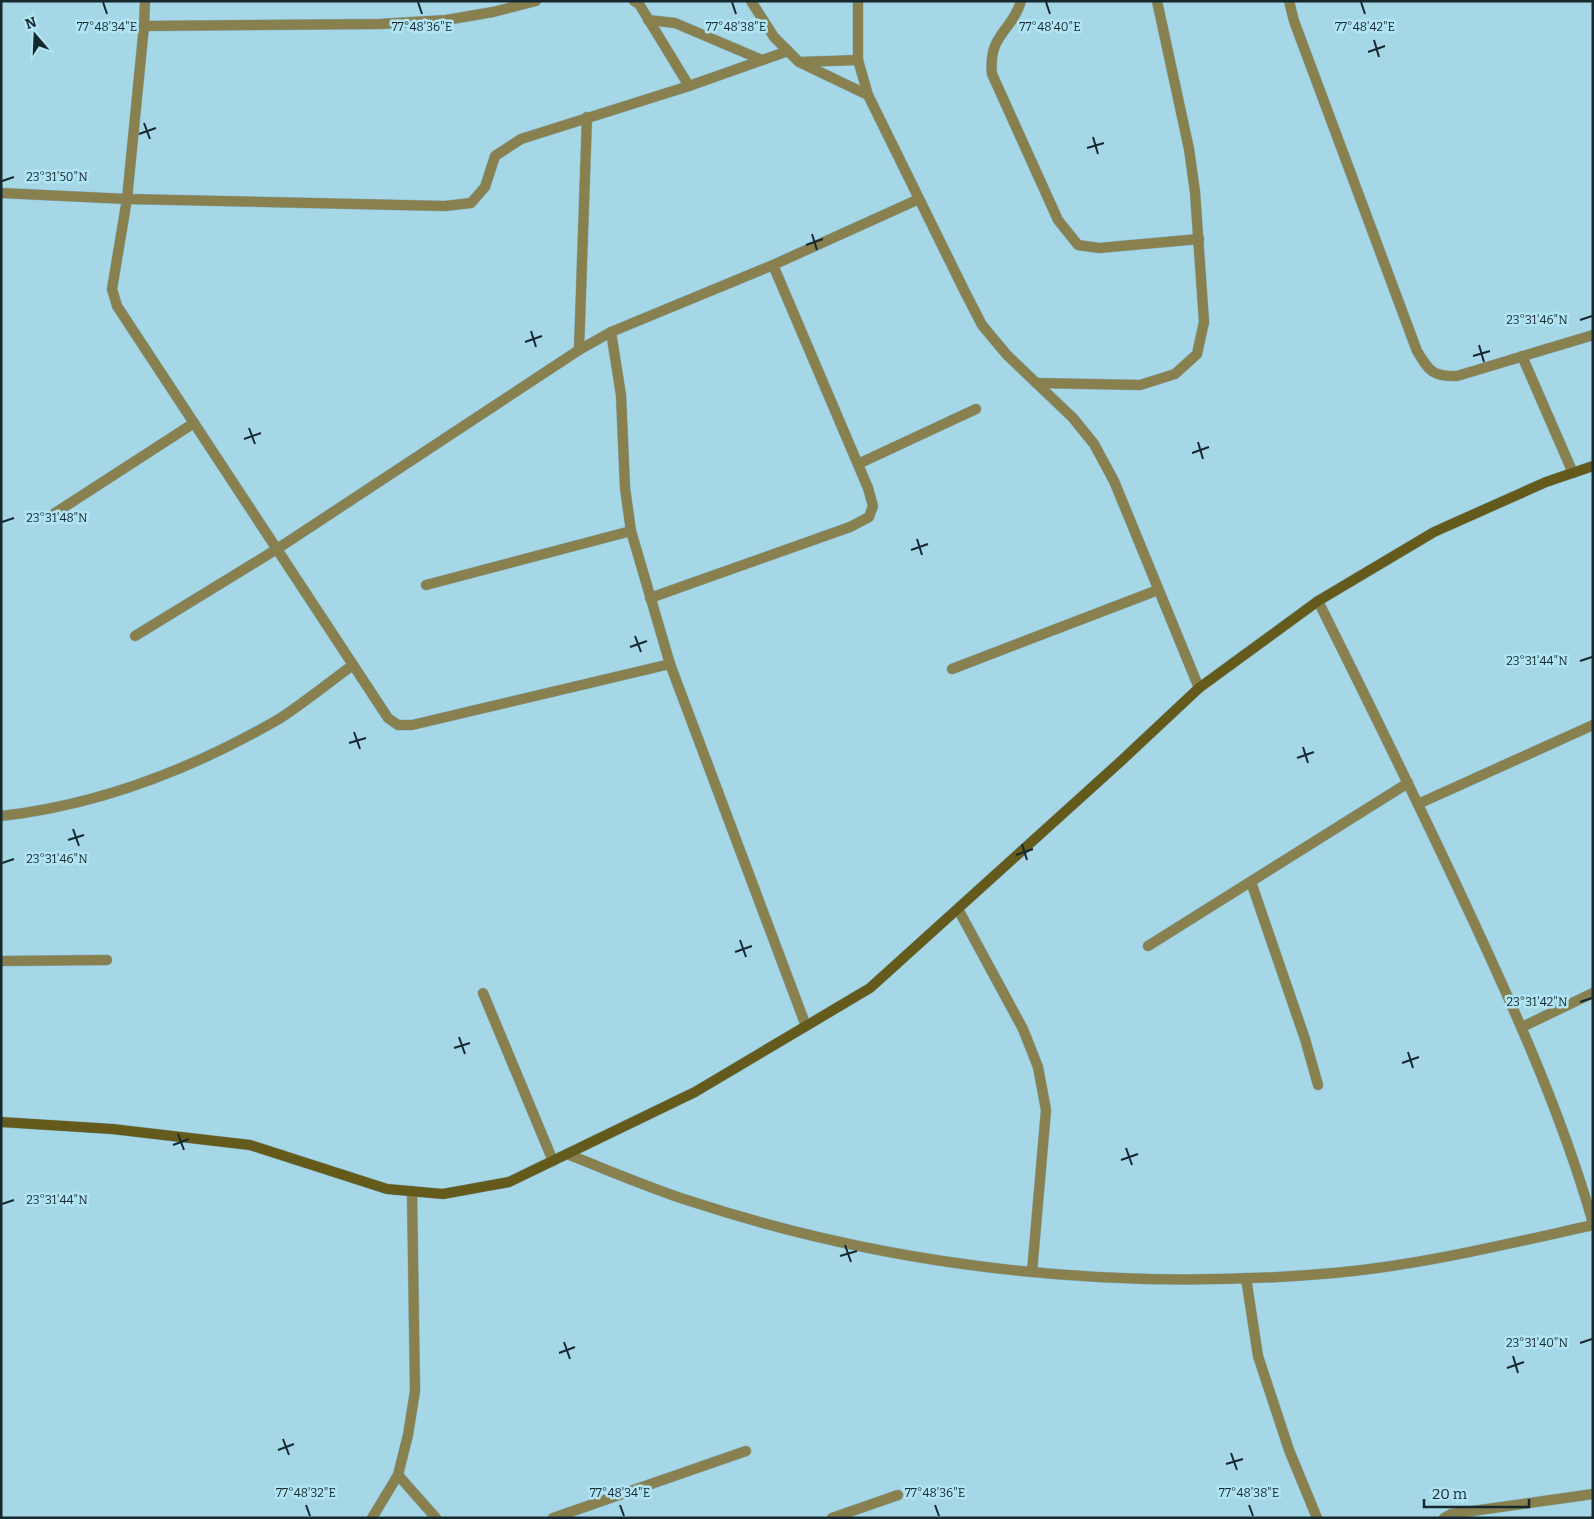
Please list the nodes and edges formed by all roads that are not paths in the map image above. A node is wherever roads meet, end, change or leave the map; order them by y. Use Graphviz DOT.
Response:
graph roads {
  1 [pos="145,1"];
  2 [pos="536,1"];
  3 [pos="634,1"];
  4 [pos="751,1"];
  5 [pos="858,1"];
  6 [pos="1021,1"];
  7 [pos="1156,1"];
  8 [pos="1289,1"];
  9 [pos="648,20"];
  10 [pos="144,26"];
  11 [pos="788,51"];
  12 [pos="762,60"];
  13 [pos="858,60"];
  14 [pos="799,62"];
  15 [pos="689,86"];
  16 [pos="868,95"];
  17 [pos="587,118"];
  18 [pos="1,193"];
  19 [pos="128,199"];
  20 [pos="919,199"];
  21 [pos="1199,239"];
  22 [pos="773,265"];
  23 [pos="611,332"];
  24 [pos="1593,335"];
  25 [pos="579,350"];
  26 [pos="1522,356"];
  27 [pos="1036,383"];
  28 [pos="976,409"];
  29 [pos="194,423"];
  30 [pos="858,464"];
  31 [pos="1593,466"];
  32 [pos="1573,473"];
  33 [pos="55,513"];
  34 [pos="631,531"];
  35 [pos="277,549"];
  36 [pos="426,585"];
  37 [pos="1158,590"];
  38 [pos="650,598"];
  39 [pos="1318,601"];
  40 [pos="135,636"];
  41 [pos="670,664"];
  42 [pos="352,665"];
  43 [pos="952,669"];
  44 [pos="1198,688"];
  45 [pos="1593,725"];
  46 [pos="1408,783"];
  47 [pos="1418,804"];
  48 [pos="1,816"];
  49 [pos="1251,882"];
  50 [pos="958,909"];
  51 [pos="1148,946"];
  52 [pos="107,960"];
  53 [pos="1,961"];
  54 [pos="483,993"];
  55 [pos="1593,994"];
  56 [pos="806,1026"];
  57 [pos="1522,1027"];
  58 [pos="1318,1085"];
  59 [pos="1,1122"];
  60 [pos="567,1154"];
  61 [pos="553,1161"];
  62 [pos="412,1191"];
  63 [pos="1593,1224"];
  64 [pos="1032,1272"];
  65 [pos="1246,1278"];
  66 [pos="746,1451"];
  67 [pos="398,1476"];
  68 [pos="1593,1494"];
  69 [pos="898,1495"];
  70 [pos="372,1518"];
  71 [pos="436,1518"];
  72 [pos="553,1518"];
  73 [pos="832,1518"];
  74 [pos="1317,1518"];
  75 [pos="1444,1518"];
  1 -- 10 [label="street"];
  2 -- 10 [label="street"];
  3 -- 9 [label="street"];
  4 -- 11 [label="street"];
  5 -- 13 [label="street"];
  6 -- 21 [label="street"];
  7 -- 21 [label="street"];
  8 -- 26 [label="street"];
  9 -- 12 [label="street"];
  9 -- 15 [label="street"];
  10 -- 19 [label="street"];
  11 -- 12 [label="street"];
  11 -- 14 [label="street"];
  12 -- 15 [label="street"];
  13 -- 14 [label="street"];
  13 -- 16 [label="street"];
  14 -- 16 [label="street"];
  15 -- 17 [label="street"];
  16 -- 20 [label="street"];
  17 -- 19 [label="street"];
  17 -- 25 [label="street"];
  18 -- 19 [label="street"];
  19 -- 29 [label="street"];
  20 -- 22 [label="street"];
  20 -- 27 [label="street"];
  21 -- 27 [label="street"];
  22 -- 23 [label="street"];
  22 -- 30 [label="street"];
  23 -- 25 [label="street"];
  23 -- 34 [label="street"];
  24 -- 26 [label="street"];
  25 -- 35 [label="street"];
  26 -- 32 [label="street"];
  27 -- 37 [label="street"];
  28 -- 30 [label="street"];
  29 -- 33 [label="street"];
  29 -- 35 [label="street"];
  30 -- 38 [label="street"];
  31 -- 32 [label="street"];
  32 -- 39 [label="street"];
  34 -- 36 [label="street"];
  34 -- 38 [label="street"];
  35 -- 40 [label="street"];
  35 -- 42 [label="street"];
  37 -- 43 [label="street"];
  37 -- 44 [label="street"];
  38 -- 41 [label="street"];
  39 -- 44 [label="street"];
  39 -- 46 [label="street"];
  41 -- 42 [label="street"];
  41 -- 56 [label="street"];
  42 -- 48 [label="street"];
  44 -- 50 [label="street"];
  45 -- 47 [label="street"];
  46 -- 47 [label="street"];
  46 -- 49 [label="street"];
  47 -- 57 [label="street"];
  49 -- 51 [label="street"];
  49 -- 58 [label="street"];
  50 -- 56 [label="street"];
  50 -- 64 [label="street"];
  52 -- 53 [label="street"];
  54 -- 61 [label="street"];
  55 -- 57 [label="street"];
  56 -- 60 [label="street"];
  57 -- 63 [label="street"];
  59 -- 62 [label="street"];
  60 -- 61 [label="street"];
  60 -- 64 [label="street"];
  61 -- 62 [label="street"];
  62 -- 67 [label="street"];
  63 -- 65 [label="street"];
  64 -- 65 [label="street"];
  65 -- 74 [label="street"];
  66 -- 72 [label="street"];
  67 -- 70 [label="street"];
  67 -- 71 [label="street"];
  68 -- 75 [label="street"];
  69 -- 73 [label="street"];
}
